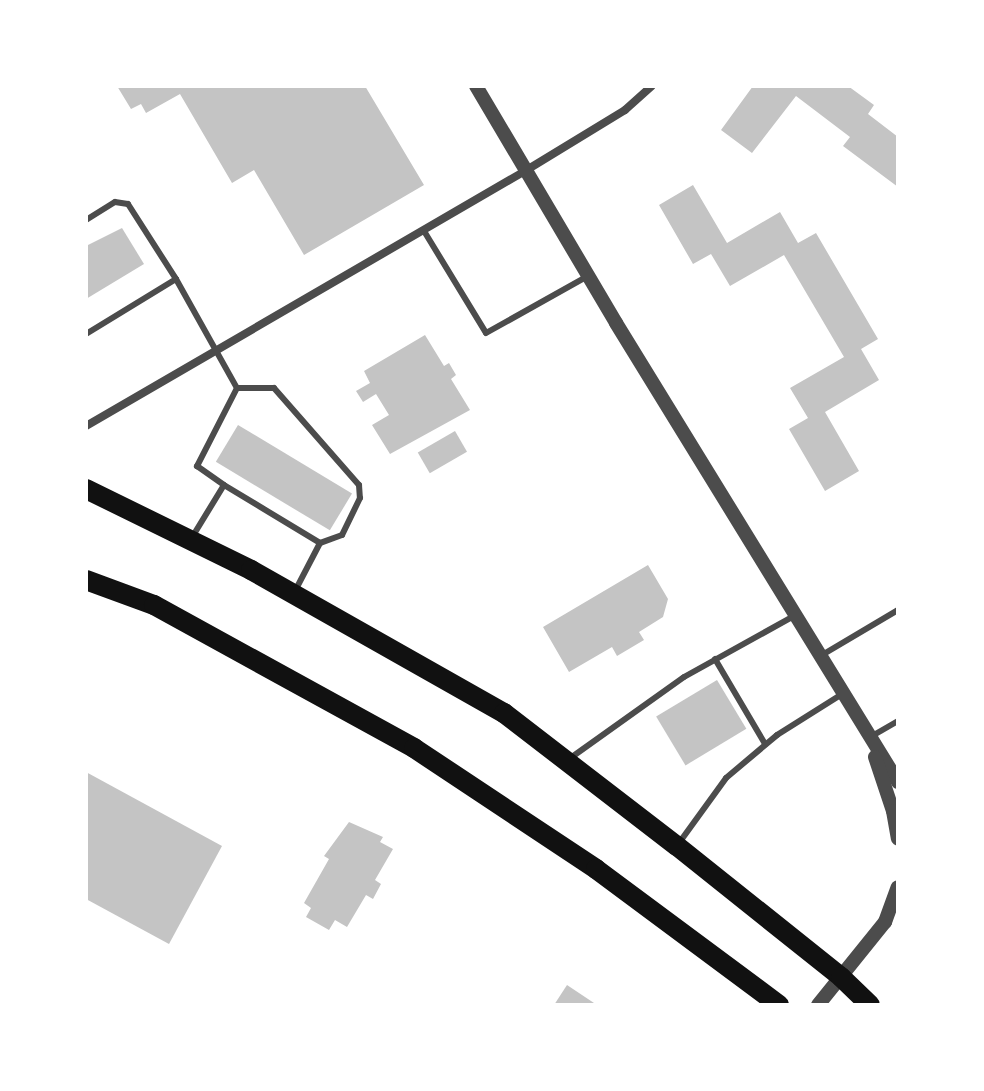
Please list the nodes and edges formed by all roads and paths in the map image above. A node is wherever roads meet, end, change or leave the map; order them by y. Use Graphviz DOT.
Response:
graph roads {
  1 [pos="476,86"];
  2 [pos="652,86"];
  3 [pos="525,171"];
  4 [pos="86,220"];
  5 [pos="424,231"];
  6 [pos="588,276"];
  7 [pos="176,279"];
  8 [pos="86,334"];
  9 [pos="216,352"];
  10 [pos="237,388"];
  11 [pos="86,426"];
  12 [pos="224,485"];
  13 [pos="86,489"];
  14 [pos="190,540"];
  15 [pos="320,543"];
  16 [pos="86,580"];
  17 [pos="293,594"];
  18 [pos="898,610"];
  19 [pos="794,616"];
  20 [pos="819,657"];
  21 [pos="715,659"];
  22 [pos="842,694"];
  23 [pos="898,721"];
  24 [pos="868,738"];
  25 [pos="765,744"];
  26 [pos="566,761"];
  27 [pos="898,782"];
  28 [pos="898,839"];
  29 [pos="677,846"];
  30 [pos="898,887"];
  31 [pos="841,977"];
  32 [pos="779,1005"];
  33 [pos="818,1005"];
  34 [pos="870,1005"];
  1 -- 3 [label="street"];
  2 -- 3 [label="street"];
  3 -- 5 [label="street"];
  3 -- 6 [label="street"];
  4 -- 7 [label="lane"];
  5 -- 6 [label="lane"];
  5 -- 9 [label="street"];
  6 -- 19 [label="street"];
  7 -- 8 [label="lane"];
  7 -- 9 [label="lane"];
  9 -- 10 [label="lane"];
  9 -- 11 [label="street"];
  10 -- 12 [label="lane"];
  10 -- 15 [label="lane"];
  12 -- 14 [label="lane"];
  12 -- 15 [label="lane"];
  13 -- 14 [label="main road"];
  14 -- 17 [label="main road"];
  15 -- 17 [label="lane"];
  16 -- 32 [label="main road"];
  17 -- 26 [label="main road"];
  18 -- 20 [label="lane"];
  19 -- 20 [label="street"];
  19 -- 21 [label="lane"];
  20 -- 22 [label="street"];
  21 -- 25 [label="lane"];
  21 -- 26 [label="lane"];
  22 -- 24 [label="street"];
  22 -- 25 [label="lane"];
  23 -- 24 [label="lane"];
  24 -- 27 [label="street"];
  24 -- 28 [label="street"];
  25 -- 29 [label="lane"];
  26 -- 29 [label="main road"];
  29 -- 31 [label="main road"];
  30 -- 31 [label="street"];
  31 -- 33 [label="street"];
  31 -- 34 [label="main road"];
}
